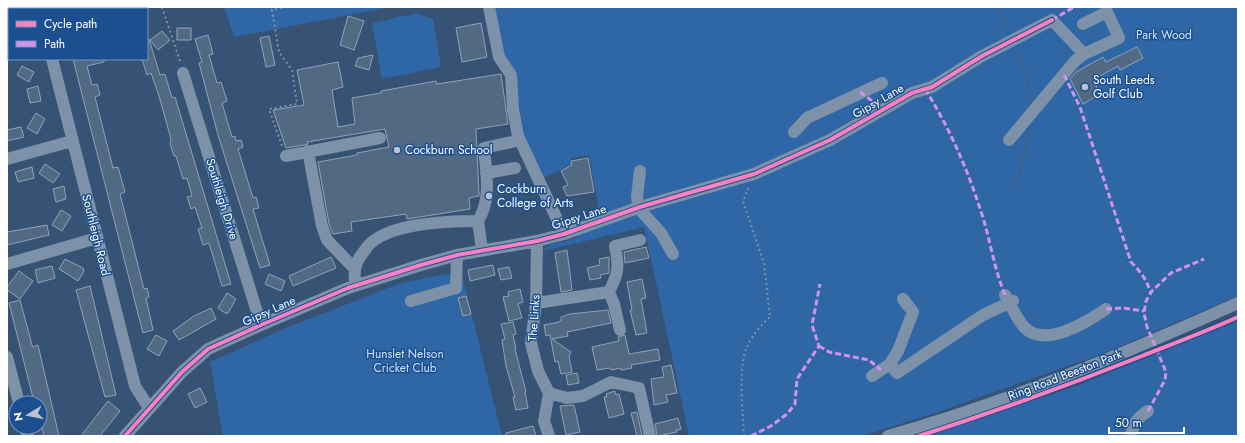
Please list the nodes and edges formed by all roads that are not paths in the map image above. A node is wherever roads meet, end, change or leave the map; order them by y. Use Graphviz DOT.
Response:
graph roads {
  1 [pos="489,7"];
  2 [pos="1082,24"];
  3 [pos="1084,54"];
  4 [pos="52,60"];
  5 [pos="183,73"];
  6 [pos="882,84"];
  7 [pos="794,132"];
  8 [pos="380,138"];
  9 [pos="1009,140"];
  10 [pos="72,141"];
  11 [pos="512,142"];
  12 [pos="308,152"];
  13 [pos="286,156"];
  14 [pos="7,159"];
  15 [pos="516,168"];
  16 [pos="640,171"];
  17 [pos="486,173"];
  18 [pos="641,207"];
  19 [pos="478,221"];
  20 [pos="564,234"];
  21 [pos="97,238"];
  22 [pos="640,240"];
  23 [pos="537,241"];
  24 [pos="482,250"];
  25 [pos="673,254"];
  26 [pos="457,255"];
  27 [pos="7,264"];
  28 [pos="355,269"];
  29 [pos="356,285"];
  30 [pos="612,286"];
  31 [pos="903,299"];
  32 [pos="411,301"];
  33 [pos="536,303"];
  34 [pos="1238,303"];
  35 [pos="1106,309"];
  36 [pos="261,324"];
  37 [pos="620,330"];
  38 [pos="7,357"];
  39 [pos="890,364"];
  40 [pos="872,376"];
  41 [pos="549,392"];
  42 [pos="17,395"];
  43 [pos="149,408"];
  44 [pos="1148,412"];
  45 [pos="1132,435"];
  46 [pos="125,436"];
  47 [pos="549,436"];
  48 [pos="650,436"];
  49 [pos="888,436"];
  1 -- 20 [label="street"];
  2 -- 3 [label="street"];
  3 -- 9 [label="street"];
  3 -- 18 [label="street, Gipsy Lane"];
  4 -- 10 [label="street, Southleigh Road"];
  5 -- 36 [label="street, Southleigh Drive"];
  6 -- 7 [label="street"];
  8 -- 12 [label="street"];
  10 -- 14 [label="street"];
  10 -- 21 [label="street, Southleigh Road"];
  11 -- 17 [label="street"];
  12 -- 13 [label="street"];
  12 -- 28 [label="street"];
  15 -- 17 [label="street"];
  16 -- 18 [label="street"];
  17 -- 19 [label="street"];
  18 -- 20 [label="street, Gipsy Lane"];
  18 -- 25 [label="street"];
  19 -- 24 [label="street"];
  19 -- 28 [label="street"];
  20 -- 23 [label="street, Gipsy Lane"];
  21 -- 27 [label="street"];
  21 -- 43 [label="street, Southleigh Road"];
  22 -- 30 [label="street"];
  23 -- 24 [label="street, Gipsy Lane"];
  23 -- 33 [label="street, The Links"];
  24 -- 26 [label="street, Gipsy Lane"];
  26 -- 29 [label="street, Gipsy Lane"];
  26 -- 32 [label="street"];
  28 -- 29 [label="street"];
  29 -- 36 [label="street, Gipsy Lane"];
  30 -- 33 [label="street"];
  30 -- 37 [label="street"];
  31 -- 39 [label="street"];
  33 -- 41 [label="street, The Links"];
  34 -- 49 [label="street, Ring Road Beeston Park"];
  35 -- 39 [label="street"];
  36 -- 43 [label="street, Gipsy Lane"];
  38 -- 42 [label="street"];
  39 -- 40 [label="street"];
  41 -- 47 [label="street"];
  41 -- 48 [label="street"];
  43 -- 46 [label="street, Gipsy Lane"];
  44 -- 45 [label="street"];
}
